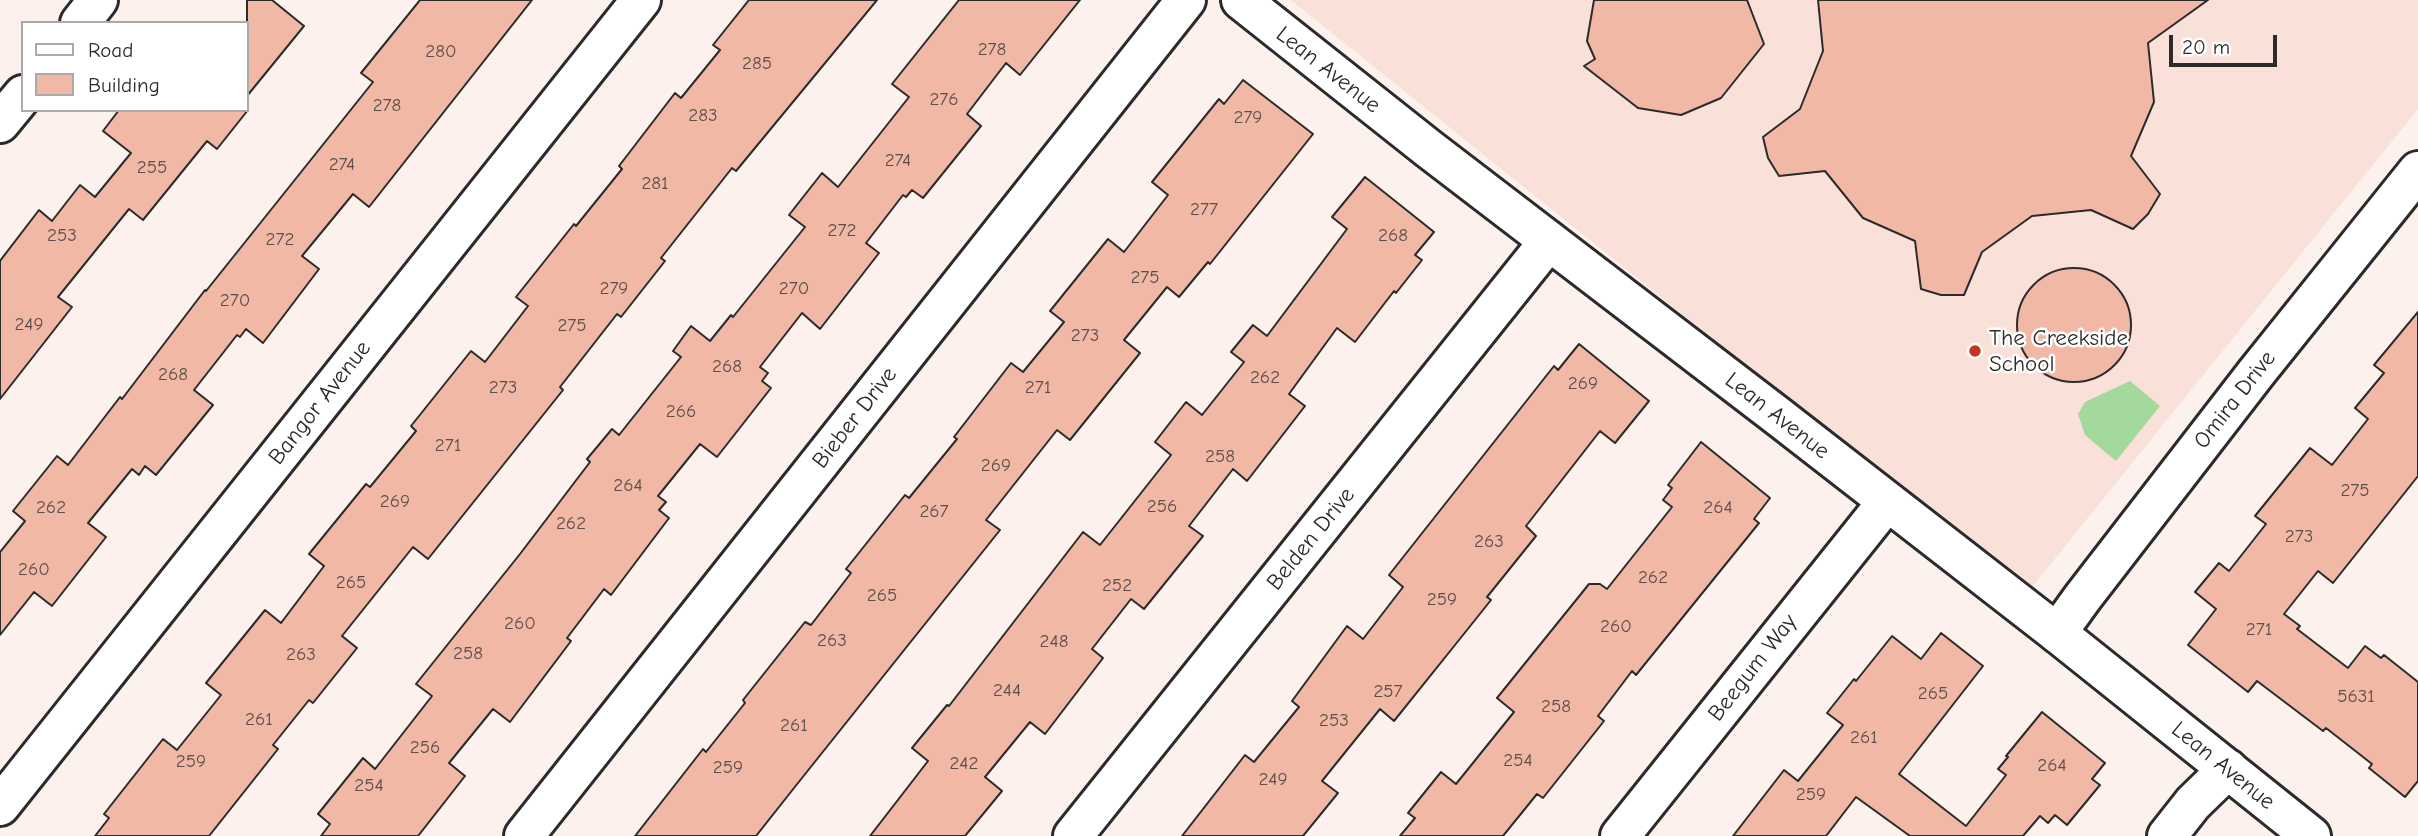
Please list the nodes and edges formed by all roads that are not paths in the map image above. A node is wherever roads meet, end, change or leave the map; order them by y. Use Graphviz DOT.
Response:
graph roads {
  1 [pos="98,0"];
  2 [pos="641,0"];
  3 [pos="1186,0"];
  4 [pos="1241,0"];
  5 [pos="82,21"];
  6 [pos="21,97"];
  7 [pos="0,123"];
  8 [pos="2418,171"];
  9 [pos="1549,241"];
  10 [pos="1887,502"];
  11 [pos="2057,633"];
  12 [pos="2228,769"];
  13 [pos="0,806"];
  14 [pos="524,836"];
  15 [pos="1073,836"];
  16 [pos="1620,836"];
  17 [pos="2167,836"];
  18 [pos="2311,836"];
  1 -- 5 [label="street"];
  2 -- 13 [label="street, Bangor Avenue"];
  3 -- 14 [label="street, Bieber Drive"];
  4 -- 9 [label="street, Lean Avenue"];
  6 -- 7 [label="street"];
  8 -- 11 [label="street, Omira Drive"];
  9 -- 10 [label="street, Lean Avenue"];
  9 -- 15 [label="street, Belden Drive"];
  10 -- 11 [label="street, Lean Avenue"];
  10 -- 16 [label="street, Beegum Way"];
  11 -- 12 [label="street, Lean Avenue"];
  12 -- 17 [label="street"];
  12 -- 18 [label="street, Lean Avenue"];
}
